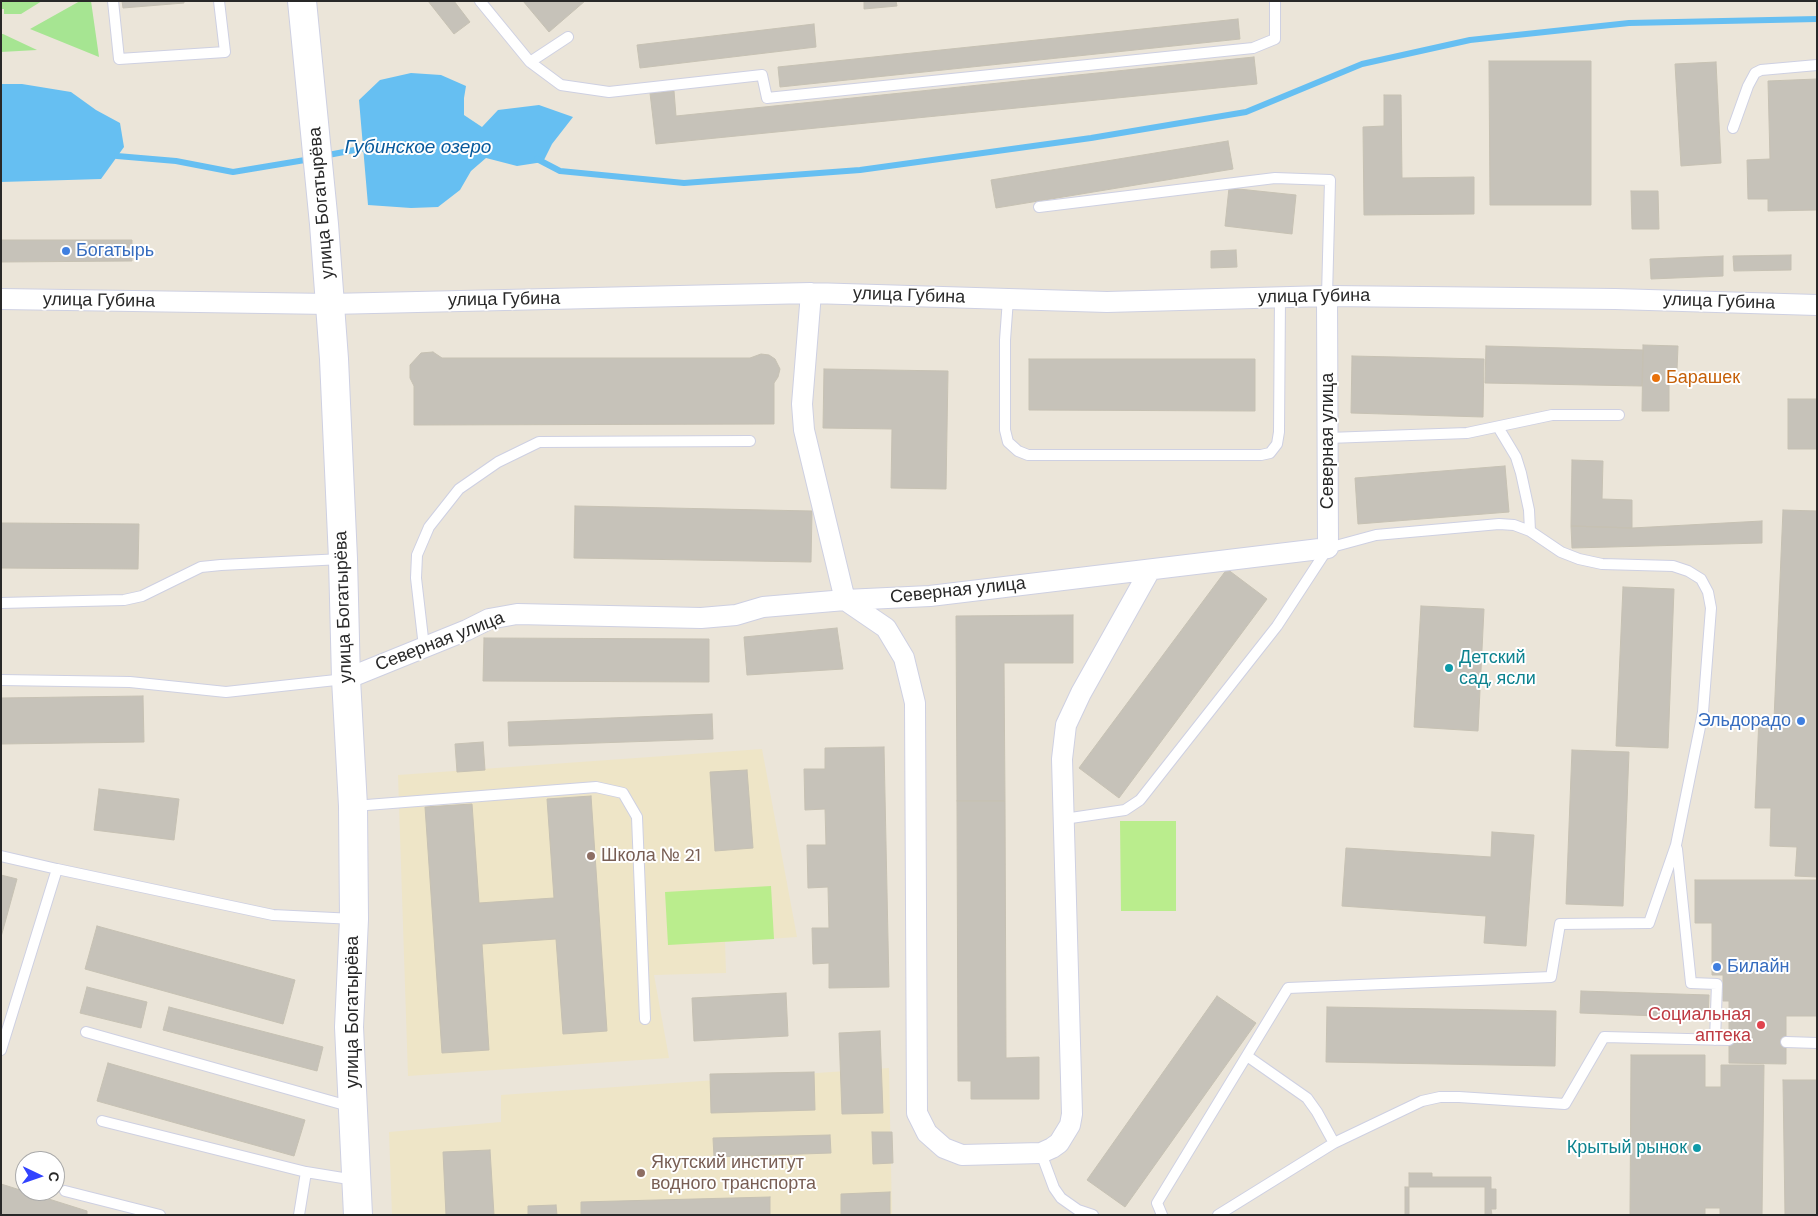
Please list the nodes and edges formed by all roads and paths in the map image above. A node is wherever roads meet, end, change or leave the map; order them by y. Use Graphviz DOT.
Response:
graph roads {
  1 [pos="112,1"];
  2 [pos="219,1"];
  3 [pos="302,1"];
  4 [pos="480,1"];
  5 [pos="1275,1"];
  6 [pos="568,36"];
  7 [pos="530,62"];
  8 [pos="1817,65"];
  9 [pos="1733,128"];
  10 [pos="1038,207"];
  11 [pos="811,293"];
  12 [pos="1327,296"];
  13 [pos="1280,297"];
  14 [pos="1,299"];
  15 [pos="1008,299"];
  16 [pos="330,304"];
  17 [pos="1817,305"];
  18 [pos="1619,415"];
  19 [pos="1498,427"];
  20 [pos="1328,438"];
  21 [pos="750,441"];
  22 [pos="1530,531"];
  23 [pos="1328,548"];
  24 [pos="343,559"];
  25 [pos="1150,570"];
  26 [pos="845,600"];
  27 [pos="1,603"];
  28 [pos="424,647"];
  29 [pos="346,679"];
  30 [pos="1,680"];
  31 [pos="353,806"];
  32 [pos="1064,818"];
  33 [pos="1676,845"];
  34 [pos="1,856"];
  35 [pos="56,869"];
  36 [pos="354,919"];
  37 [pos="644,1019"];
  38 [pos="86,1032"];
  39 [pos="1715,1040"];
  40 [pos="1729,1040"];
  41 [pos="1786,1042"];
  42 [pos="1817,1043"];
  43 [pos="1,1050"];
  44 [pos="1247,1056"];
  45 [pos="353,1107"];
  46 [pos="102,1121"];
  47 [pos="1334,1143"];
  48 [pos="1041,1153"];
  49 [pos="306,1172"];
  50 [pos="356,1180"];
  51 [pos="65,1190"];
  52 [pos="160,1215"];
  53 [pos="299,1215"];
  54 [pos="358,1215"];
  55 [pos="1093,1215"];
  56 [pos="1162,1215"];
  57 [pos="1218,1215"];
  1 -- 2 [label="lane"];
  3 -- 16 [label="main road, улица Богатырёва"];
  4 -- 7 [label="lane"];
  5 -- 7 [label="lane"];
  6 -- 7 [label="lane"];
  8 -- 9 [label="lane"];
  10 -- 12 [label="lane"];
  11 -- 15 [label="street, улица Губина"];
  11 -- 16 [label="street, улица Губина"];
  11 -- 26 [label="street"];
  12 -- 13 [label="street, улица Губина"];
  12 -- 17 [label="street, улица Губина"];
  12 -- 20 [label="street, Северная улица"];
  13 -- 15 [label="street, улица Губина"];
  13 -- 15 [label="lane"];
  14 -- 16 [label="street, улица Губина"];
  16 -- 24 [label="main road, улица Богатырёва"];
  18 -- 19 [label="lane"];
  19 -- 20 [label="lane"];
  19 -- 22 [label="lane"];
  20 -- 23 [label="street, Северная улица"];
  21 -- 28 [label="lane"];
  22 -- 23 [label="lane"];
  22 -- 33 [label="lane"];
  23 -- 25 [label="street, Северная улица"];
  23 -- 32 [label="lane"];
  24 -- 27 [label="lane"];
  24 -- 29 [label="main road, улица Богатырёва"];
  25 -- 26 [label="street, Северная улица"];
  25 -- 32 [label="street"];
  26 -- 28 [label="street, Северная улица"];
  26 -- 48 [label="street"];
  28 -- 29 [label="street, Северная улица"];
  29 -- 30 [label="lane"];
  29 -- 31 [label="main road, улица Богатырёва"];
  31 -- 36 [label="main road, улица Богатырёва"];
  31 -- 37 [label="lane"];
  32 -- 48 [label="street"];
  33 -- 39 [label="lane"];
  33 -- 44 [label="lane"];
  34 -- 35 [label="lane"];
  35 -- 36 [label="lane"];
  35 -- 43 [label="lane"];
  36 -- 45 [label="main road, улица Богатырёва"];
  38 -- 45 [label="lane"];
  39 -- 40 [label="lane"];
  39 -- 47 [label="lane"];
  41 -- 42 [label="lane"];
  44 -- 47 [label="lane"];
  44 -- 56 [label="lane"];
  45 -- 50 [label="main road, улица Богатырёва"];
  46 -- 49 [label="lane"];
  47 -- 57 [label="lane"];
  48 -- 55 [label="lane"];
  49 -- 50 [label="lane"];
  49 -- 53 [label="lane"];
  50 -- 54 [label="main road, улица Богатырёва"];
  51 -- 52 [label="lane"];
}
